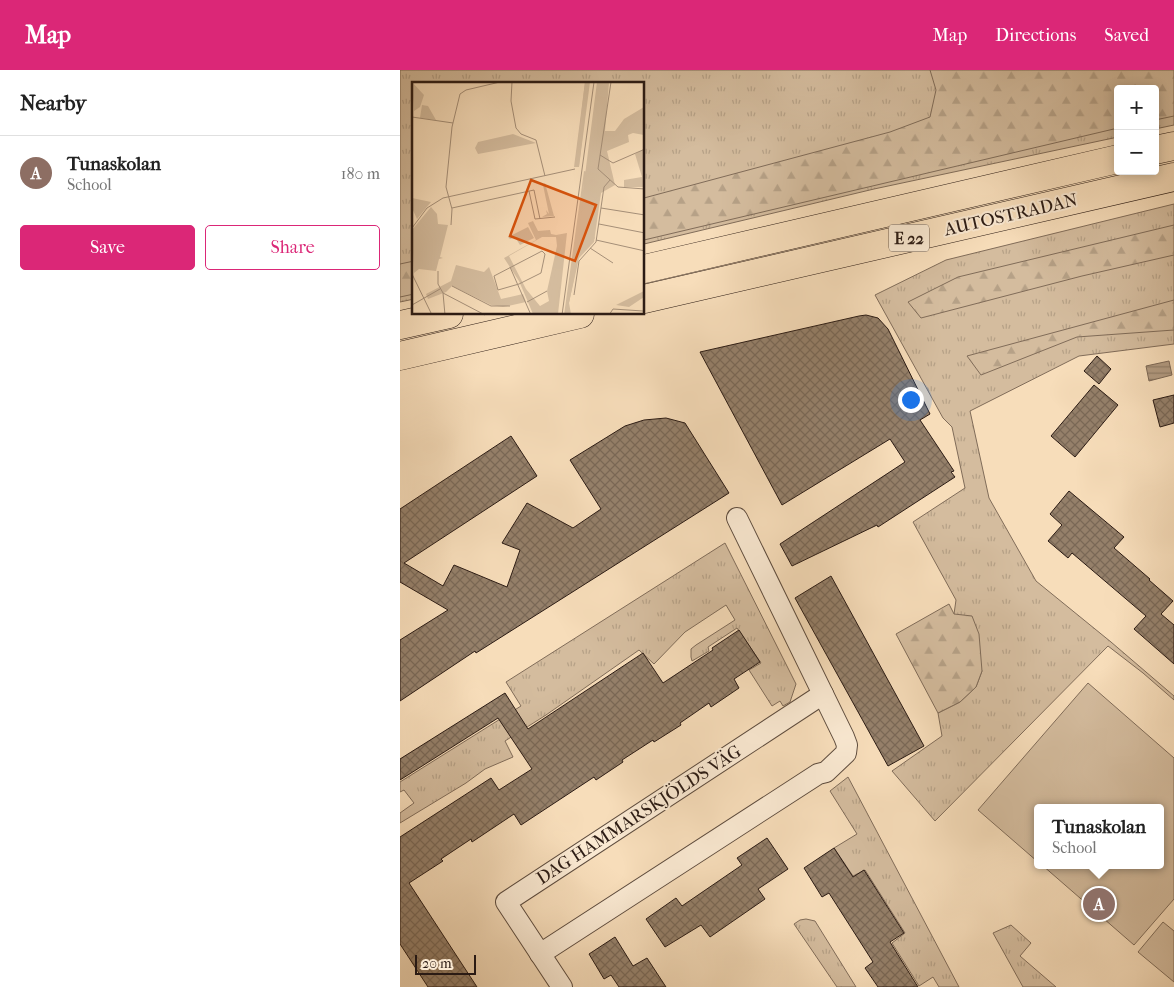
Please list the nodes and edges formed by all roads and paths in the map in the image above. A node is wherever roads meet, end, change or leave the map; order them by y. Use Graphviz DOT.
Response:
graph roads {
  1 [pos="1174,146"];
  2 [pos="1159,149"];
  3 [pos="1114,160"];
  4 [pos="1174,177"];
  5 [pos="645,268"];
  6 [pos="645,299"];
  7 [pos="445,315"];
  8 [pos="576,315"];
  9 [pos="400,325"];
  10 [pos="400,356"];
  11 [pos="737,518"];
  12 [pos="823,694"];
  13 [pos="540,954"];
  14 [pos="562,987"];
  1 -- 2 [label="highway"];
  3 -- 5 [label="highway, AUTOSTRADAN / E 22"];
  4 -- 6 [label="highway, AUTOSTRADAN / E 22"];
  7 -- 9 [label="highway"];
  8 -- 10 [label="highway"];
  11 -- 12 [label="street"];
  12 -- 13 [label="street"];
  12 -- 13 [label="street, DAG HAMMARSKJÖLDS VÄG"];
  13 -- 14 [label="street, DAG HAMMARSKJÖLDS VÄG"];
}
